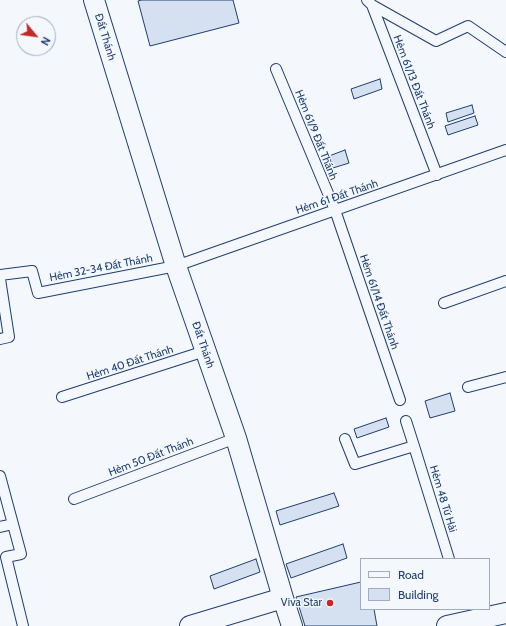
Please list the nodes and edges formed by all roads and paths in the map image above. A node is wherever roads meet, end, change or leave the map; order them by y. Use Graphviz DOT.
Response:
graph roads {
  1 [pos="94,0"];
  2 [pos="371,2"];
  3 [pos="506,52"];
  4 [pos="276,69"];
  5 [pos="506,150"];
  6 [pos="437,175"];
  7 [pos="334,210"];
  8 [pos="176,266"];
  9 [pos="0,275"];
  10 [pos="0,279"];
  11 [pos="506,281"];
  12 [pos="444,303"];
  13 [pos="0,339"];
  14 [pos="205,351"];
  15 [pos="506,377"];
  16 [pos="468,387"];
  17 [pos="62,397"];
  18 [pos="400,400"];
  19 [pos="406,421"];
  20 [pos="236,438"];
  21 [pos="345,440"];
  22 [pos="414,446"];
  23 [pos="0,476"];
  24 [pos="74,499"];
  25 [pos="13,524"];
  26 [pos="0,527"];
  27 [pos="449,558"];
  28 [pos="283,598"];
  29 [pos="506,613"];
  30 [pos="477,618"];
  31 [pos="199,624"];
  32 [pos="24,626"];
  33 [pos="292,626"];
  34 [pos="447,626"];
  1 -- 8 [label="street, Đất Thánh"];
  2 -- 3 [label="lane"];
  2 -- 6 [label="lane, Hẻm 61/13 Đất Thánh"];
  4 -- 7 [label="lane, Hẻm 61/9 Đất Thánh"];
  5 -- 6 [label="lane, Hẻm 61 Đất Thánh"];
  6 -- 7 [label="lane, Hẻm 61 Đất Thánh"];
  7 -- 8 [label="lane, Hẻm 61 Đất Thánh"];
  7 -- 18 [label="lane, Hẻm 61/14 Đất Thánh"];
  8 -- 9 [label="lane, Hẻm 32-34 Đất Thánh"];
  8 -- 14 [label="street, Đất Thánh"];
  10 -- 13 [label="lane"];
  11 -- 12 [label="lane"];
  14 -- 17 [label="lane, Hẻm 40 Đất Thánh"];
  14 -- 20 [label="street, Đất Thánh"];
  15 -- 16 [label="lane"];
  19 -- 22 [label="lane, Hẻm 48 Tứ Hải"];
  20 -- 24 [label="lane, Hẻm 50 Đất Thánh"];
  20 -- 28 [label="street, Đất Thánh"];
  21 -- 22 [label="lane"];
  22 -- 27 [label="lane, Hẻm 48 Tứ Hải"];
  23 -- 25 [label="lane"];
  25 -- 26 [label="lane"];
  25 -- 32 [label="lane"];
  28 -- 31 [label="street"];
  28 -- 33 [label="street, Đất Thánh"];
  29 -- 30 [label="street"];
  30 -- 34 [label="street"];
}
